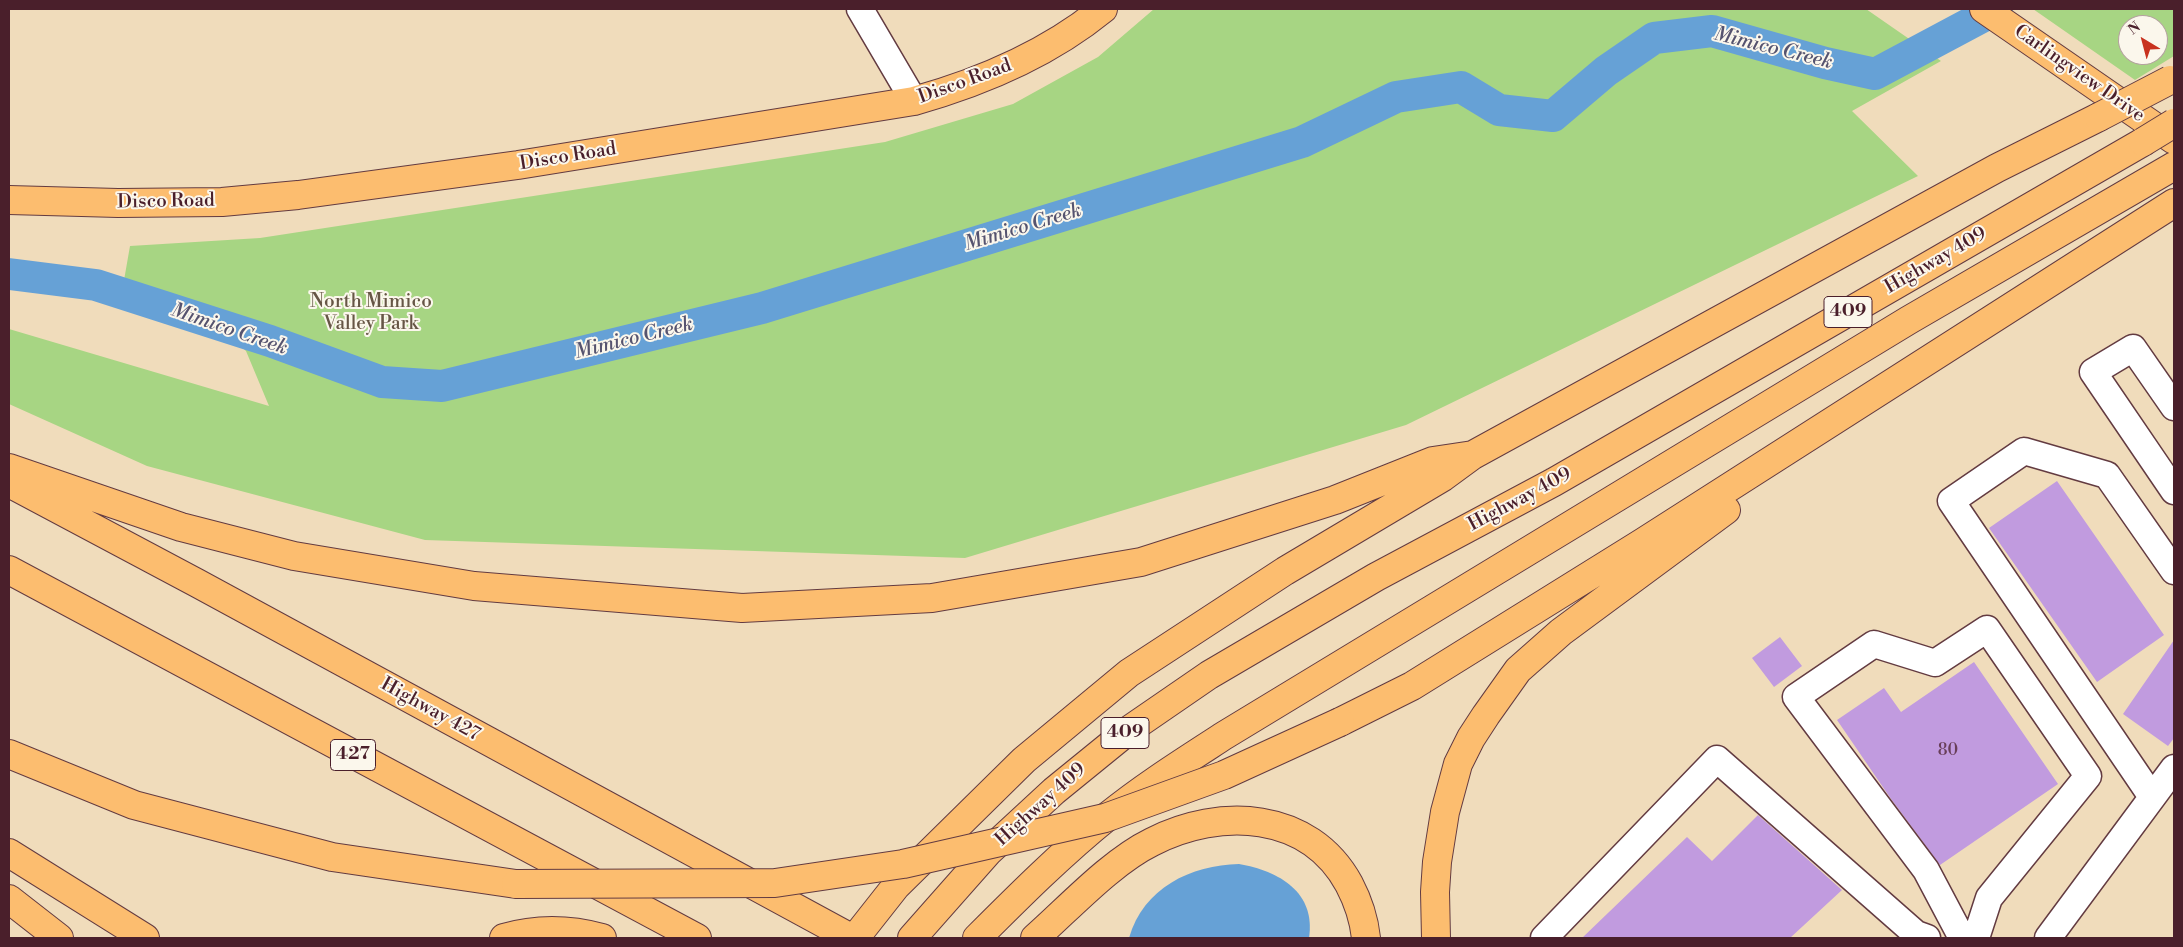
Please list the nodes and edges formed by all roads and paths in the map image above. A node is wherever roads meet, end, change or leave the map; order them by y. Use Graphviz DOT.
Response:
graph roads {
  1 [pos="860,9"];
  2 [pos="1102,9"];
  3 [pos="1984,9"];
  4 [pos="2172,79"];
  5 [pos="914,102"];
  6 [pos="2174,123"];
  7 [pos="2174,140"];
  8 [pos="2173,166"];
  9 [pos="9,200"];
  10 [pos="2174,203"];
  11 [pos="1951,346"];
  12 [pos="2174,407"];
  13 [pos="1473,455"];
  14 [pos="9,468"];
  15 [pos="9,484"];
  16 [pos="2174,491"];
  17 [pos="9,570"];
  18 [pos="2174,571"];
  19 [pos="9,754"];
  20 [pos="2174,768"];
  21 [pos="2152,798"];
  22 [pos="9,853"];
  23 [pos="59,886"];
  24 [pos="9,899"];
  25 [pos="60,938"];
  26 [pos="129,938"];
  27 [pos="145,938"];
  28 [pos="504,938"];
  29 [pos="602,938"];
  30 [pos="697,938"];
  31 [pos="851,938"];
  32 [pos="855,938"];
  33 [pos="912,938"];
  34 [pos="977,938"];
  35 [pos="1035,938"];
  36 [pos="1366,938"];
  37 [pos="1436,938"];
  38 [pos="1544,938"];
  39 [pos="1927,938"];
  40 [pos="1962,938"];
  41 [pos="1976,938"];
  42 [pos="2048,938"];
  1 -- 5 [label="lane"];
  2 -- 5 [label="main road, Disco Road"];
  3 -- 7 [label="main road, Carlingview Drive"];
  4 -- 13 [label="main road, bridge"];
  5 -- 9 [label="main road, Disco Road"];
  6 -- 33 [label="main road, Highway 409 / 409, bridge"];
  8 -- 34 [label="main road, Highway 409 / 409"];
  10 -- 11 [label="main road"];
  11 -- 19 [label="main road, bridge"];
  11 -- 37 [label="main road"];
  12 -- 16 [label="lane"];
  13 -- 14 [label="main road"];
  13 -- 32 [label="main road"];
  15 -- 31 [label="main road, Highway 427"];
  17 -- 30 [label="main road, 427"];
  18 -- 21 [label="lane"];
  20 -- 21 [label="lane"];
  21 -- 42 [label="lane"];
  22 -- 23 [label="main road"];
  23 -- 26 [label="main road"];
  23 -- 27 [label="main road"];
  24 -- 25 [label="main road"];
  28 -- 29 [label="main road"];
  35 -- 36 [label="main road"];
  38 -- 39 [label="lane"];
  40 -- 41 [label="lane"];
}
